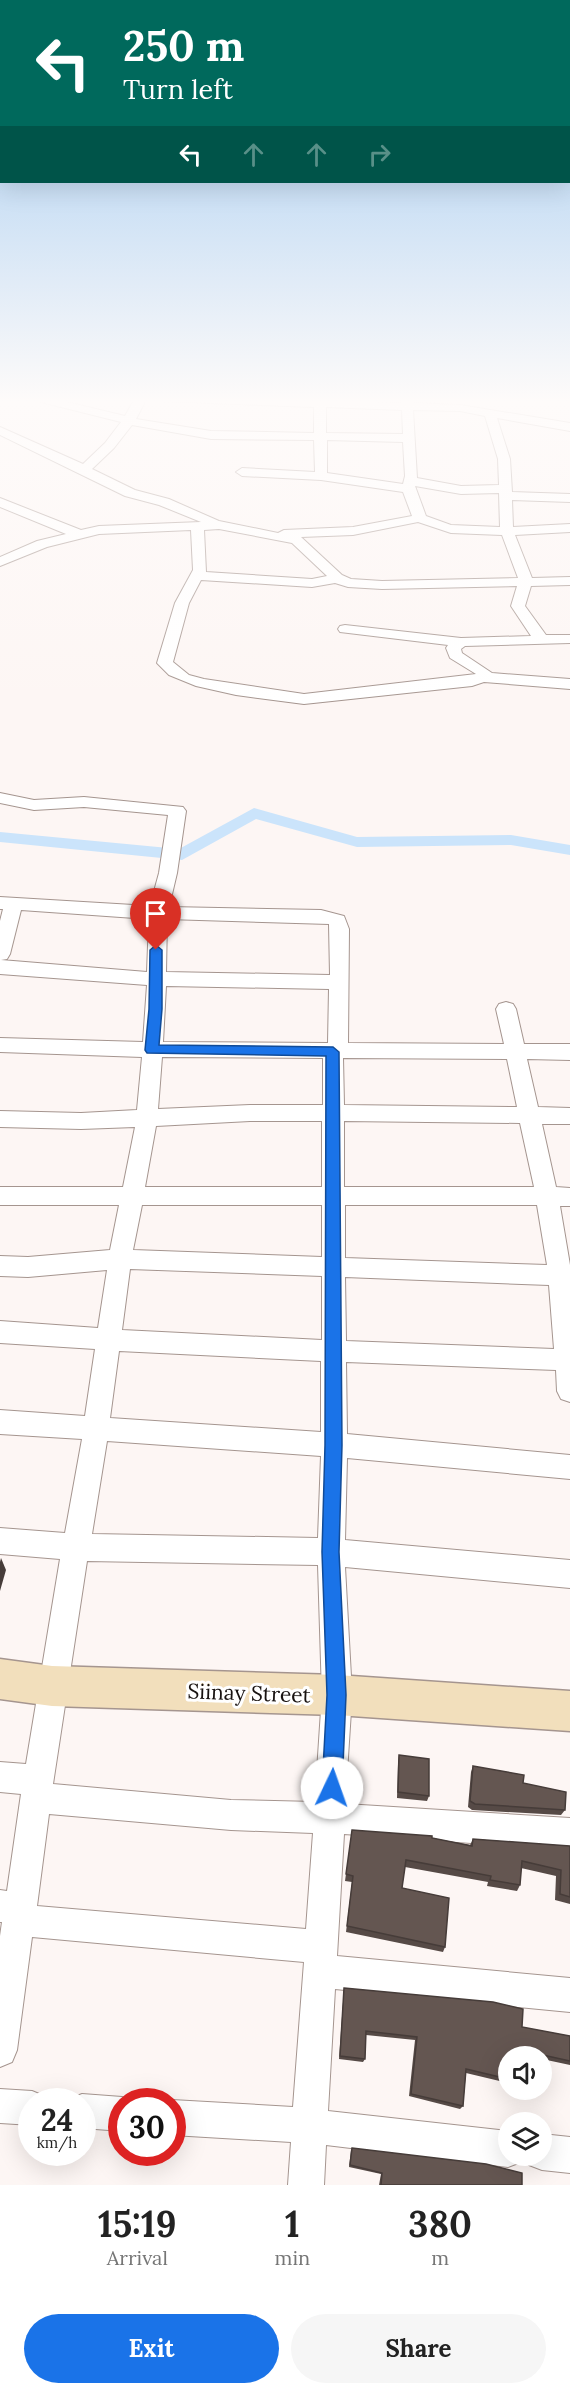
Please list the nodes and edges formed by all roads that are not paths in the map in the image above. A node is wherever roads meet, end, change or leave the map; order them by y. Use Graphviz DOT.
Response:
graph roads {
  1 [pos="156,500"];
  2 [pos="414,500"];
  3 [pos="505,500"];
  4 [pos="0,502"];
  5 [pos="420,518"];
  6 [pos="219,525"];
  7 [pos="198,526"];
  8 [pos="570,528"];
  9 [pos="507,531"];
  10 [pos="78,534"];
  11 [pos="277,535"];
  12 [pos="0,562"];
  13 [pos="197,576"];
  14 [pos="337,578"];
  15 [pos="526,581"];
  16 [pos="570,581"];
  17 [pos="345,629"];
  18 [pos="541,639"];
  19 [pos="570,639"];
  20 [pos="460,642"];
  21 [pos="483,677"];
  22 [pos="570,684"];
  23 [pos="0,798"];
  24 [pos="7,903"];
  25 [pos="158,913"];
  26 [pos="0,954"];
  27 [pos="0,967"];
  28 [pos="156,979"];
  29 [pos="338,982"];
  30 [pos="506,1009"];
  31 [pos="0,1045"];
  32 [pos="152,1050"];
  33 [pos="335,1052"];
  34 [pos="516,1052"];
  35 [pos="570,1052"];
  36 [pos="333,1113"];
  37 [pos="529,1115"];
  38 [pos="570,1116"];
  39 [pos="0,1119"];
  40 [pos="147,1119"];
  41 [pos="132,1195"];
  42 [pos="0,1196"];
  43 [pos="558,1196"];
  44 [pos="333,1197"];
  45 [pos="120,1259"];
  46 [pos="0,1266"];
  47 [pos="332,1267"];
  48 [pos="565,1275"];
  49 [pos="0,1332"];
  50 [pos="108,1340"];
  51 [pos="333,1352"];
  52 [pos="569,1360"];
  53 [pos="570,1391"];
  54 [pos="0,1422"];
  55 [pos="96,1430"];
  56 [pos="334,1445"];
  57 [pos="570,1467"];
  58 [pos="0,1541"];
  59 [pos="76,1547"];
  60 [pos="331,1552"];
  61 [pos="570,1574"];
  62 [pos="0,1679"];
  63 [pos="52,1686"];
  64 [pos="337,1695"];
  65 [pos="570,1711"];
  66 [pos="0,1777"];
  67 [pos="37,1789"];
  68 [pos="330,1818"];
  69 [pos="570,1834"];
  70 [pos="13,1912"];
  71 [pos="321,1959"];
  72 [pos="570,1995"];
  73 [pos="0,2050"];
  74 [pos="0,2106"];
  75 [pos="18,2107"];
  76 [pos="186,2118"];
  77 [pos="310,2126"];
  78 [pos="498,2148"];
  79 [pos="552,2153"];
  80 [pos="570,2156"];
  81 [pos="306,2185"];
  1 -- 6 [label="street"];
  2 -- 5 [label="street"];
  3 -- 9 [label="street"];
  4 -- 10 [label="street"];
  5 -- 9 [label="street"];
  5 -- 11 [label="street"];
  6 -- 7 [label="street"];
  6 -- 11 [label="street"];
  7 -- 10 [label="street"];
  7 -- 13 [label="street"];
  8 -- 9 [label="street"];
  9 -- 15 [label="street"];
  10 -- 12 [label="street"];
  11 -- 14 [label="street"];
  13 -- 14 [label="street"];
  13 -- 21 [label="street"];
  14 -- 15 [label="street"];
  15 -- 16 [label="street"];
  15 -- 18 [label="street"];
  17 -- 20 [label="street"];
  18 -- 19 [label="street"];
  18 -- 20 [label="street"];
  20 -- 21 [label="street"];
  21 -- 22 [label="street"];
  23 -- 25 [label="street"];
  24 -- 25 [label="street"];
  24 -- 26 [label="street"];
  25 -- 28 [label="street"];
  25 -- 29 [label="street"];
  27 -- 28 [label="street"];
  28 -- 29 [label="street"];
  28 -- 32 [label="street"];
  29 -- 33 [label="street"];
  30 -- 34 [label="street"];
  31 -- 32 [label="street"];
  32 -- 33 [label="street"];
  32 -- 40 [label="street"];
  33 -- 34 [label="street"];
  33 -- 36 [label="street"];
  34 -- 35 [label="street"];
  34 -- 37 [label="street"];
  36 -- 37 [label="street"];
  36 -- 40 [label="street"];
  36 -- 44 [label="street"];
  37 -- 38 [label="street"];
  37 -- 43 [label="street"];
  39 -- 40 [label="street"];
  40 -- 41 [label="street"];
  41 -- 42 [label="street"];
  41 -- 44 [label="street"];
  41 -- 45 [label="street"];
  43 -- 44 [label="street"];
  43 -- 48 [label="street"];
  44 -- 47 [label="street"];
  45 -- 46 [label="street"];
  45 -- 47 [label="street"];
  45 -- 50 [label="street"];
  47 -- 48 [label="street"];
  47 -- 51 [label="street"];
  48 -- 52 [label="street"];
  49 -- 50 [label="street"];
  50 -- 51 [label="street"];
  50 -- 55 [label="street"];
  51 -- 52 [label="street"];
  51 -- 56 [label="street"];
  52 -- 53 [label="street"];
  54 -- 55 [label="street"];
  55 -- 56 [label="street"];
  55 -- 59 [label="street"];
  56 -- 57 [label="street"];
  56 -- 60 [label="street"];
  58 -- 59 [label="street"];
  59 -- 60 [label="street"];
  59 -- 63 [label="street"];
  60 -- 61 [label="street"];
  60 -- 64 [label="street"];
  62 -- 63 [label="street, Siinay Street"];
  63 -- 64 [label="street, Siinay Street"];
  63 -- 67 [label="street"];
  64 -- 65 [label="street, Siinay Street"];
  64 -- 68 [label="street"];
  66 -- 67 [label="street"];
  67 -- 68 [label="street"];
  67 -- 70 [label="street"];
  68 -- 69 [label="street"];
  68 -- 71 [label="street"];
  70 -- 71 [label="street"];
  70 -- 73 [label="street"];
  71 -- 72 [label="street"];
  71 -- 77 [label="street"];
  74 -- 75 [label="street"];
  76 -- 77 [label="street"];
  77 -- 78 [label="street"];
  77 -- 81 [label="street"];
  79 -- 80 [label="street"];
}
